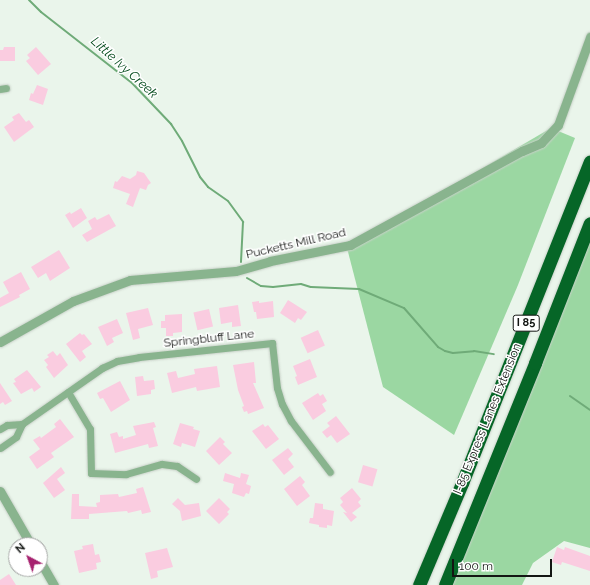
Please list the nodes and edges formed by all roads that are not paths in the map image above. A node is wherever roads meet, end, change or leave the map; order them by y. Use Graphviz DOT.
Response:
graph roads {
  1 [pos="590,37"];
  2 [pos="590,162"];
  3 [pos="590,223"];
  4 [pos="0,342"];
  5 [pos="68,392"];
  6 [pos="22,424"];
  7 [pos="0,429"];
  8 [pos="1,446"];
  9 [pos="330,472"];
  10 [pos="196,479"];
  11 [pos="0,492"];
  12 [pos="26,537"];
  13 [pos="48,575"];
  14 [pos="54,585"];
  15 [pos="419,585"];
  16 [pos="445,585"];
  1 -- 4 [label="street, Pucketts Mill Road"];
  2 -- 15 [label="highway, I-85 Express Lanes Extension / I 85"];
  3 -- 16 [label="highway, I-85 Express Lanes Extension / I 85"];
  5 -- 6 [label="street, Springbluff Lane"];
  5 -- 9 [label="street, Springbluff Lane"];
  5 -- 10 [label="street"];
  6 -- 7 [label="street, Springbluff Lane"];
  6 -- 8 [label="street, Springbluff Lane"];
  11 -- 12 [label="street"];
  13 -- 14 [label="street"];
}
